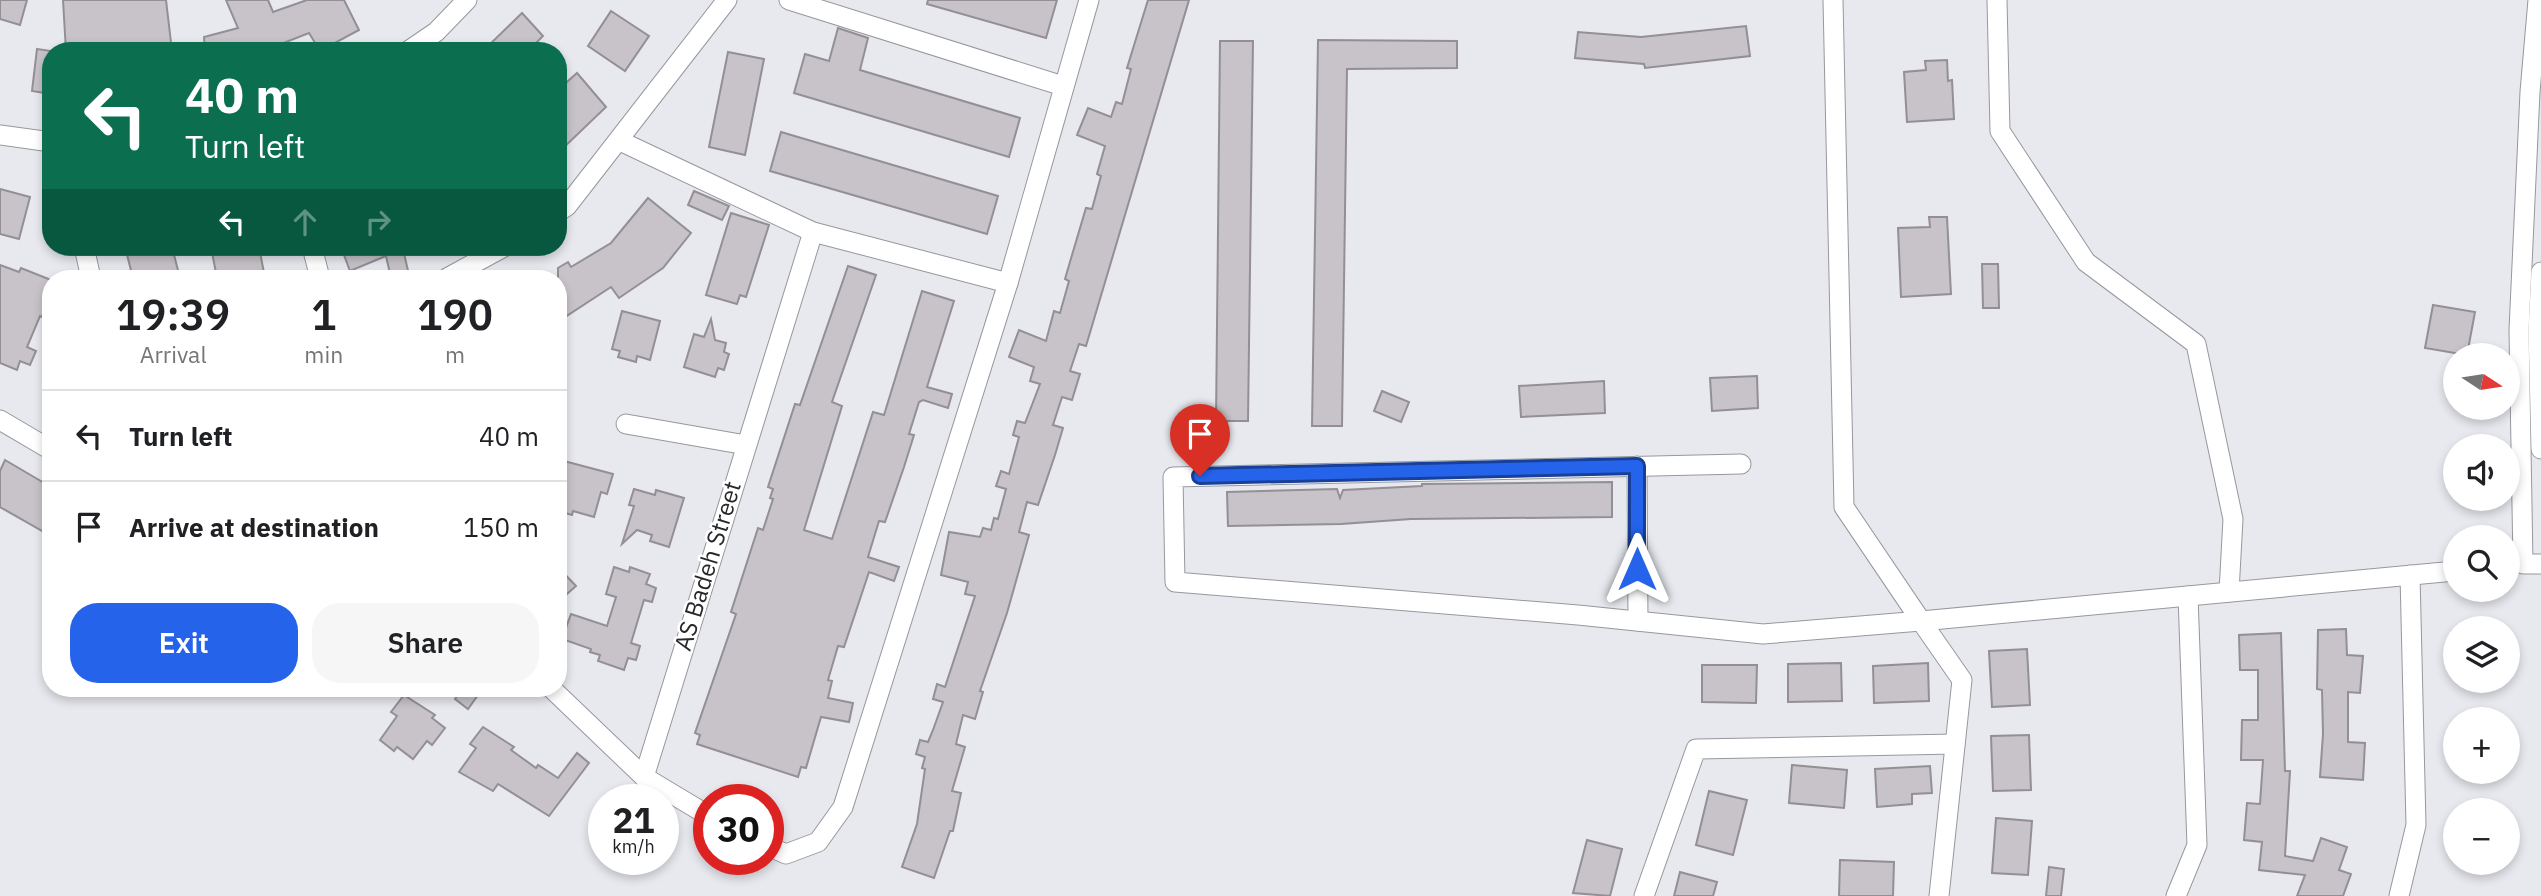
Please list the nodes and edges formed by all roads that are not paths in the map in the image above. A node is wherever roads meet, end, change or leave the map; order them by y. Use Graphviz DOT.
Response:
graph roads {
  1 [pos="467,0"];
  2 [pos="727,0"];
  3 [pos="789,0"];
  4 [pos="1089,0"];
  5 [pos="1833,0"];
  6 [pos="1997,0"];
  7 [pos="2538,0"];
  8 [pos="421,42"];
  9 [pos="1063,86"];
  10 [pos="0,135"];
  11 [pos="42,141"];
  12 [pos="620,141"];
  13 [pos="567,206"];
  14 [pos="813,232"];
  15 [pos="487,256"];
  16 [pos="462,270"];
  17 [pos="2541,272"];
  18 [pos="1007,282"];
  19 [pos="0,420"];
  20 [pos="626,424"];
  21 [pos="42,445"];
  22 [pos="746,445"];
  23 [pos="2541,449"];
  24 [pos="1741,464"];
  25 [pos="1637,466"];
  26 [pos="2524,565"];
  27 [pos="2443,572"];
  28 [pos="2410,575"];
  29 [pos="2229,592"];
  30 [pos="2188,596"];
  31 [pos="1638,621"];
  32 [pos="1921,621"];
  33 [pos="560,697"];
  34 [pos="1955,744"];
  35 [pos="644,777"];
  36 [pos="693,806"];
  37 [pos="784,853"];
  38 [pos="1644,896"];
  39 [pos="1940,896"];
  40 [pos="2176,896"];
  41 [pos="2399,896"];
  1 -- 8 [label="street"];
  2 -- 12 [label="street"];
  3 -- 9 [label="street"];
  4 -- 9 [label="street"];
  5 -- 32 [label="street"];
  6 -- 29 [label="street"];
  7 -- 26 [label="street"];
  9 -- 18 [label="street"];
  10 -- 11 [label="street"];
  12 -- 13 [label="street"];
  12 -- 14 [label="street"];
  14 -- 18 [label="street"];
  14 -- 22 [label="street, AS Badeh Street"];
  15 -- 16 [label="street"];
  17 -- 23 [label="street"];
  18 -- 37 [label="street"];
  19 -- 21 [label="street"];
  20 -- 22 [label="street"];
  22 -- 35 [label="street, AS Badeh Street"];
  24 -- 25 [label="street"];
  25 -- 31 [label="street"];
  25 -- 31 [label="street"];
  27 -- 28 [label="street"];
  28 -- 29 [label="street"];
  28 -- 41 [label="street"];
  29 -- 30 [label="street"];
  30 -- 32 [label="street"];
  30 -- 40 [label="street"];
  31 -- 32 [label="street"];
  32 -- 34 [label="street"];
  33 -- 35 [label="street"];
  34 -- 38 [label="street"];
  34 -- 39 [label="street"];
  35 -- 36 [label="street"];
}
